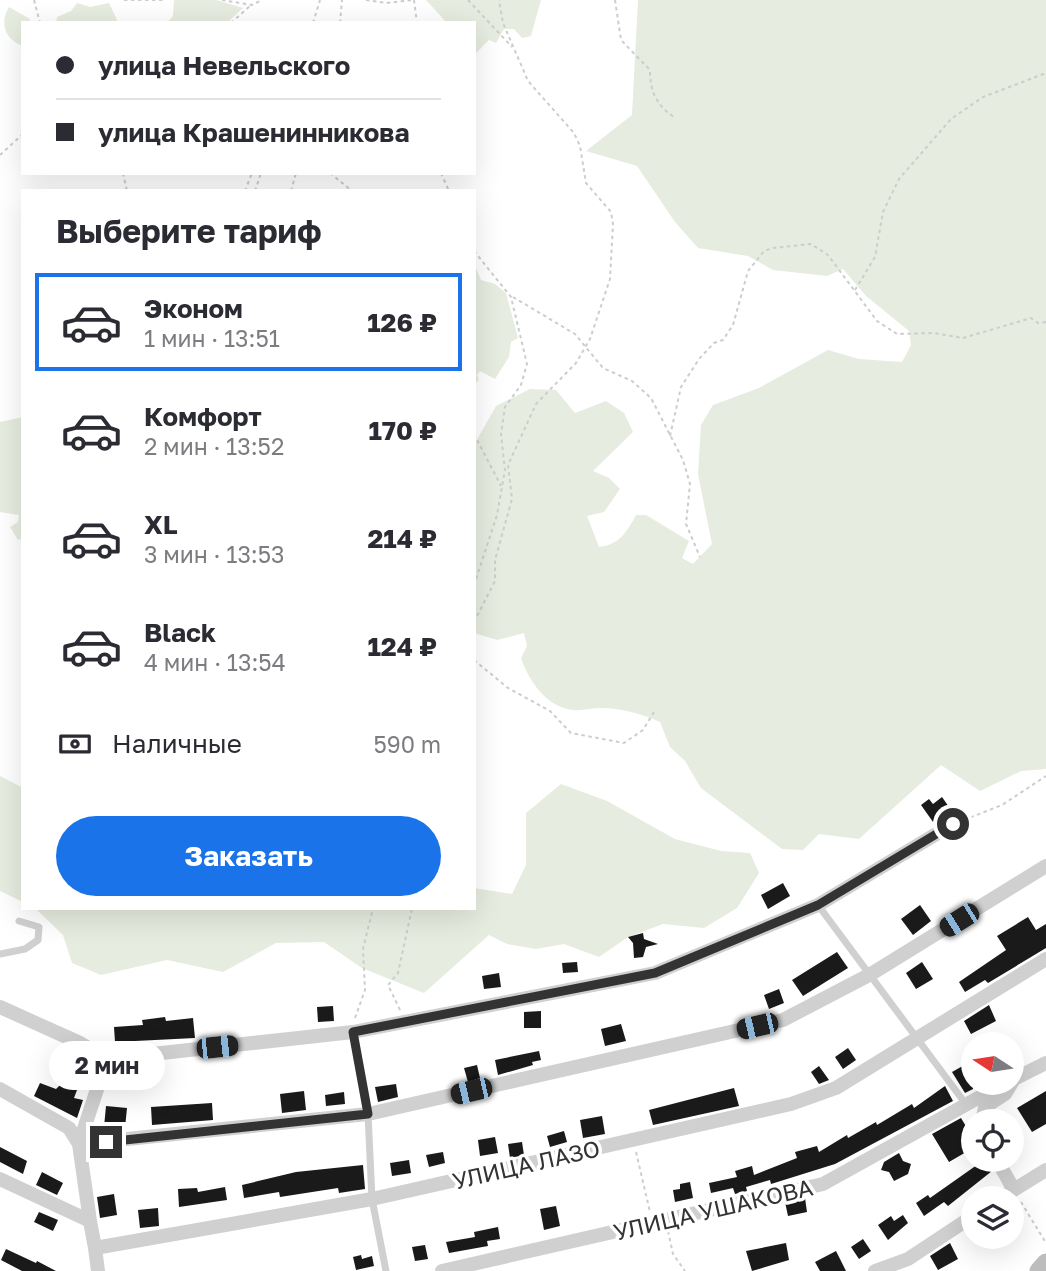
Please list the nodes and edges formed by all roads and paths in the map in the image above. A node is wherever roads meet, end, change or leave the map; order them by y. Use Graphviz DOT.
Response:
graph roads {
  1 [pos="34,0"];
  2 [pos="124,0"];
  3 [pos="166,0"];
  4 [pos="222,0"];
  5 [pos="262,0"];
  6 [pos="320,0"];
  7 [pos="342,0"];
  8 [pos="366,0"];
  9 [pos="414,0"];
  10 [pos="468,0"];
  11 [pos="499,0"];
  12 [pos="615,0"];
  13 [pos="252,5"];
  14 [pos="39,21"];
  15 [pos="233,21"];
  16 [pos="314,21"];
  17 [pos="340,21"];
  18 [pos="417,21"];
  19 [pos="514,50"];
  20 [pos="1046,74"];
  21 [pos="674,117"];
  22 [pos="21,136"];
  23 [pos="0,155"];
  24 [pos="332,175"];
  25 [pos="350,189"];
  26 [pos="476,253"];
  27 [pos="854,291"];
  28 [pos="511,297"];
  29 [pos="1046,322"];
  30 [pos="670,436"];
  31 [pos="476,438"];
  32 [pos="501,486"];
  33 [pos="700,557"];
  34 [pos="476,579"];
  35 [pos="476,618"];
  36 [pos="476,662"];
  37 [pos="654,712"];
  38 [pos="1046,776"];
  39 [pos="953,824"];
  40 [pos="1046,866"];
  41 [pos="818,905"];
  42 [pos="373,910"];
  43 [pos="412,910"];
  44 [pos="19,921"];
  45 [pos="0,954"];
  46 [pos="1046,959"];
  47 [pos="871,974"];
  48 [pos="0,1007"];
  49 [pos="405,1020"];
  50 [pos="353,1032"];
  51 [pos="917,1036"];
  52 [pos="107,1059"];
  53 [pos="1046,1063"];
  54 [pos="1024,1074"];
  55 [pos="0,1089"];
  56 [pos="979,1096"];
  57 [pos="1002,1096"];
  58 [pos="965,1103"];
  59 [pos="985,1109"];
  60 [pos="368,1114"];
  61 [pos="634,1139"];
  62 [pos="79,1144"];
  63 [pos="1046,1170"];
  64 [pos="0,1179"];
  65 [pos="1020,1186"];
  66 [pos="372,1199"];
  67 [pos="1024,1207"];
  68 [pos="90,1221"];
  69 [pos="659,1221"];
  70 [pos="961,1224"];
  71 [pos="1046,1243"];
  72 [pos="95,1248"];
  73 [pos="1046,1263"];
  74 [pos="98,1271"];
  75 [pos="386,1271"];
  76 [pos="442,1271"];
  77 [pos="685,1271"];
  78 [pos="875,1271"];
  79 [pos="1039,1271"];
  1 -- 14 [label="path"];
  2 -- 3 [label="path"];
  4 -- 13 [label="path"];
  5 -- 13 [label="path"];
  6 -- 16 [label="path"];
  7 -- 17 [label="path"];
  8 -- 9 [label="path"];
  9 -- 18 [label="path"];
  10 -- 19 [label="path"];
  11 -- 19 [label="path"];
  12 -- 21 [label="path"];
  13 -- 15 [label="path"];
  19 -- 35 [label="path"];
  20 -- 27 [label="path"];
  22 -- 23 [label="path"];
  24 -- 25 [label="path"];
  26 -- 28 [label="path"];
  27 -- 29 [label="path"];
  27 -- 30 [label="path"];
  28 -- 30 [label="path"];
  28 -- 32 [label="path"];
  30 -- 33 [label="path"];
  31 -- 32 [label="path"];
  32 -- 34 [label="path"];
  36 -- 37 [label="path"];
  38 -- 39 [label="path"];
  39 -- 41 [label="street"];
  40 -- 47 [label="street"];
  41 -- 47 [label="lane"];
  41 -- 49 [label="street"];
  42 -- 50 [label="path"];
  43 -- 49 [label="path"];
  44 -- 45 [label="lane"];
  46 -- 51 [label="street, УЛИЦА ЛАЗО"];
  47 -- 51 [label="lane"];
  47 -- 60 [label="street"];
  48 -- 52 [label="street"];
  49 -- 50 [label="street"];
  50 -- 52 [label="street"];
  50 -- 60 [label="lane"];
  51 -- 58 [label="lane"];
  51 -- 61 [label="street, УЛИЦА ЛАЗО"];
  52 -- 62 [label="street"];
  53 -- 54 [label="street, УЛИЦА УШАКОВА"];
  55 -- 62 [label="street"];
  56 -- 58 [label="street, УЛИЦА УШАКОВА"];
  57 -- 59 [label="street, УЛИЦА УШАКОВА"];
  58 -- 69 [label="street, УЛИЦА УШАКОВА"];
  60 -- 62 [label="street"];
  60 -- 66 [label="lane"];
  61 -- 66 [label="street, УЛИЦА ЛАЗО"];
  61 -- 69 [label="path"];
  62 -- 68 [label="street"];
  63 -- 65 [label="street"];
  64 -- 68 [label="street"];
  66 -- 72 [label="street, УЛИЦА ЛАЗО"];
  66 -- 75 [label="lane"];
  67 -- 71 [label="path"];
  68 -- 72 [label="street"];
  69 -- 76 [label="street, УЛИЦА УШАКОВА"];
  69 -- 77 [label="path"];
  70 -- 78 [label="street"];
  72 -- 74 [label="street"];
  73 -- 79 [label="main road"];
}
